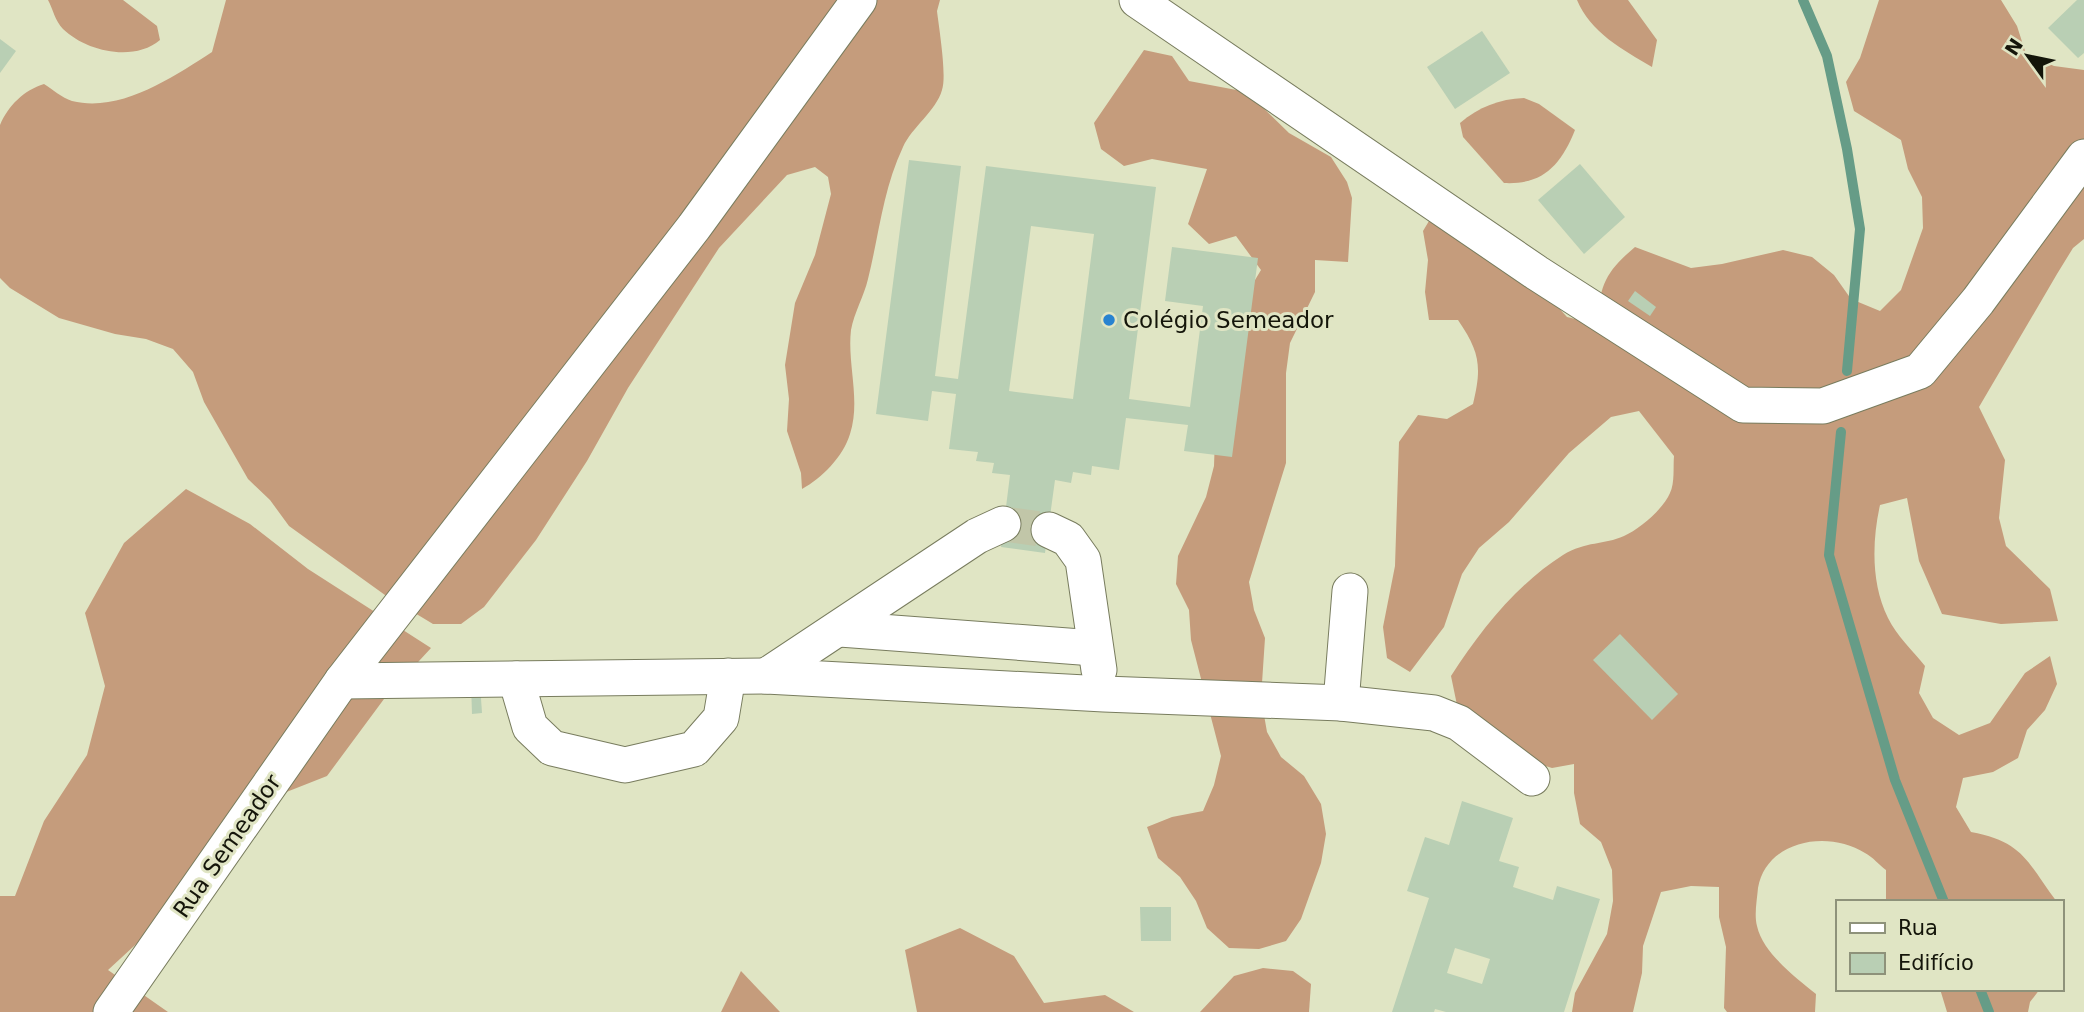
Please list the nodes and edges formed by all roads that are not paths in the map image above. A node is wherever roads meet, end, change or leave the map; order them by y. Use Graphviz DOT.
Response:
graph roads {
  1 [pos="859,0"];
  2 [pos="1137,0"];
  3 [pos="2084,157"];
  4 [pos="1003,524"];
  5 [pos="1049,530"];
  6 [pos="1350,591"];
  7 [pos="840,629"];
  8 [pos="1094,648"];
  9 [pos="728,676"];
  10 [pos="766,676"];
  11 [pos="516,679"];
  12 [pos="342,681"];
  13 [pos="1104,694"];
  14 [pos="1341,703"];
  15 [pos="1532,778"];
  16 [pos="111,1012"];
  1 -- 12 [label="street, Rua Semeador"];
  2 -- 3 [label="street"];
  4 -- 7 [label="street"];
  5 -- 8 [label="street"];
  6 -- 14 [label="street"];
  7 -- 8 [label="street"];
  7 -- 10 [label="street"];
  8 -- 13 [label="street"];
  9 -- 10 [label="street"];
  9 -- 11 [label="street"];
  9 -- 11 [label="street"];
  10 -- 13 [label="street"];
  11 -- 12 [label="street"];
  12 -- 16 [label="street, Rua Semeador"];
  13 -- 14 [label="street"];
  14 -- 15 [label="street"];
}
